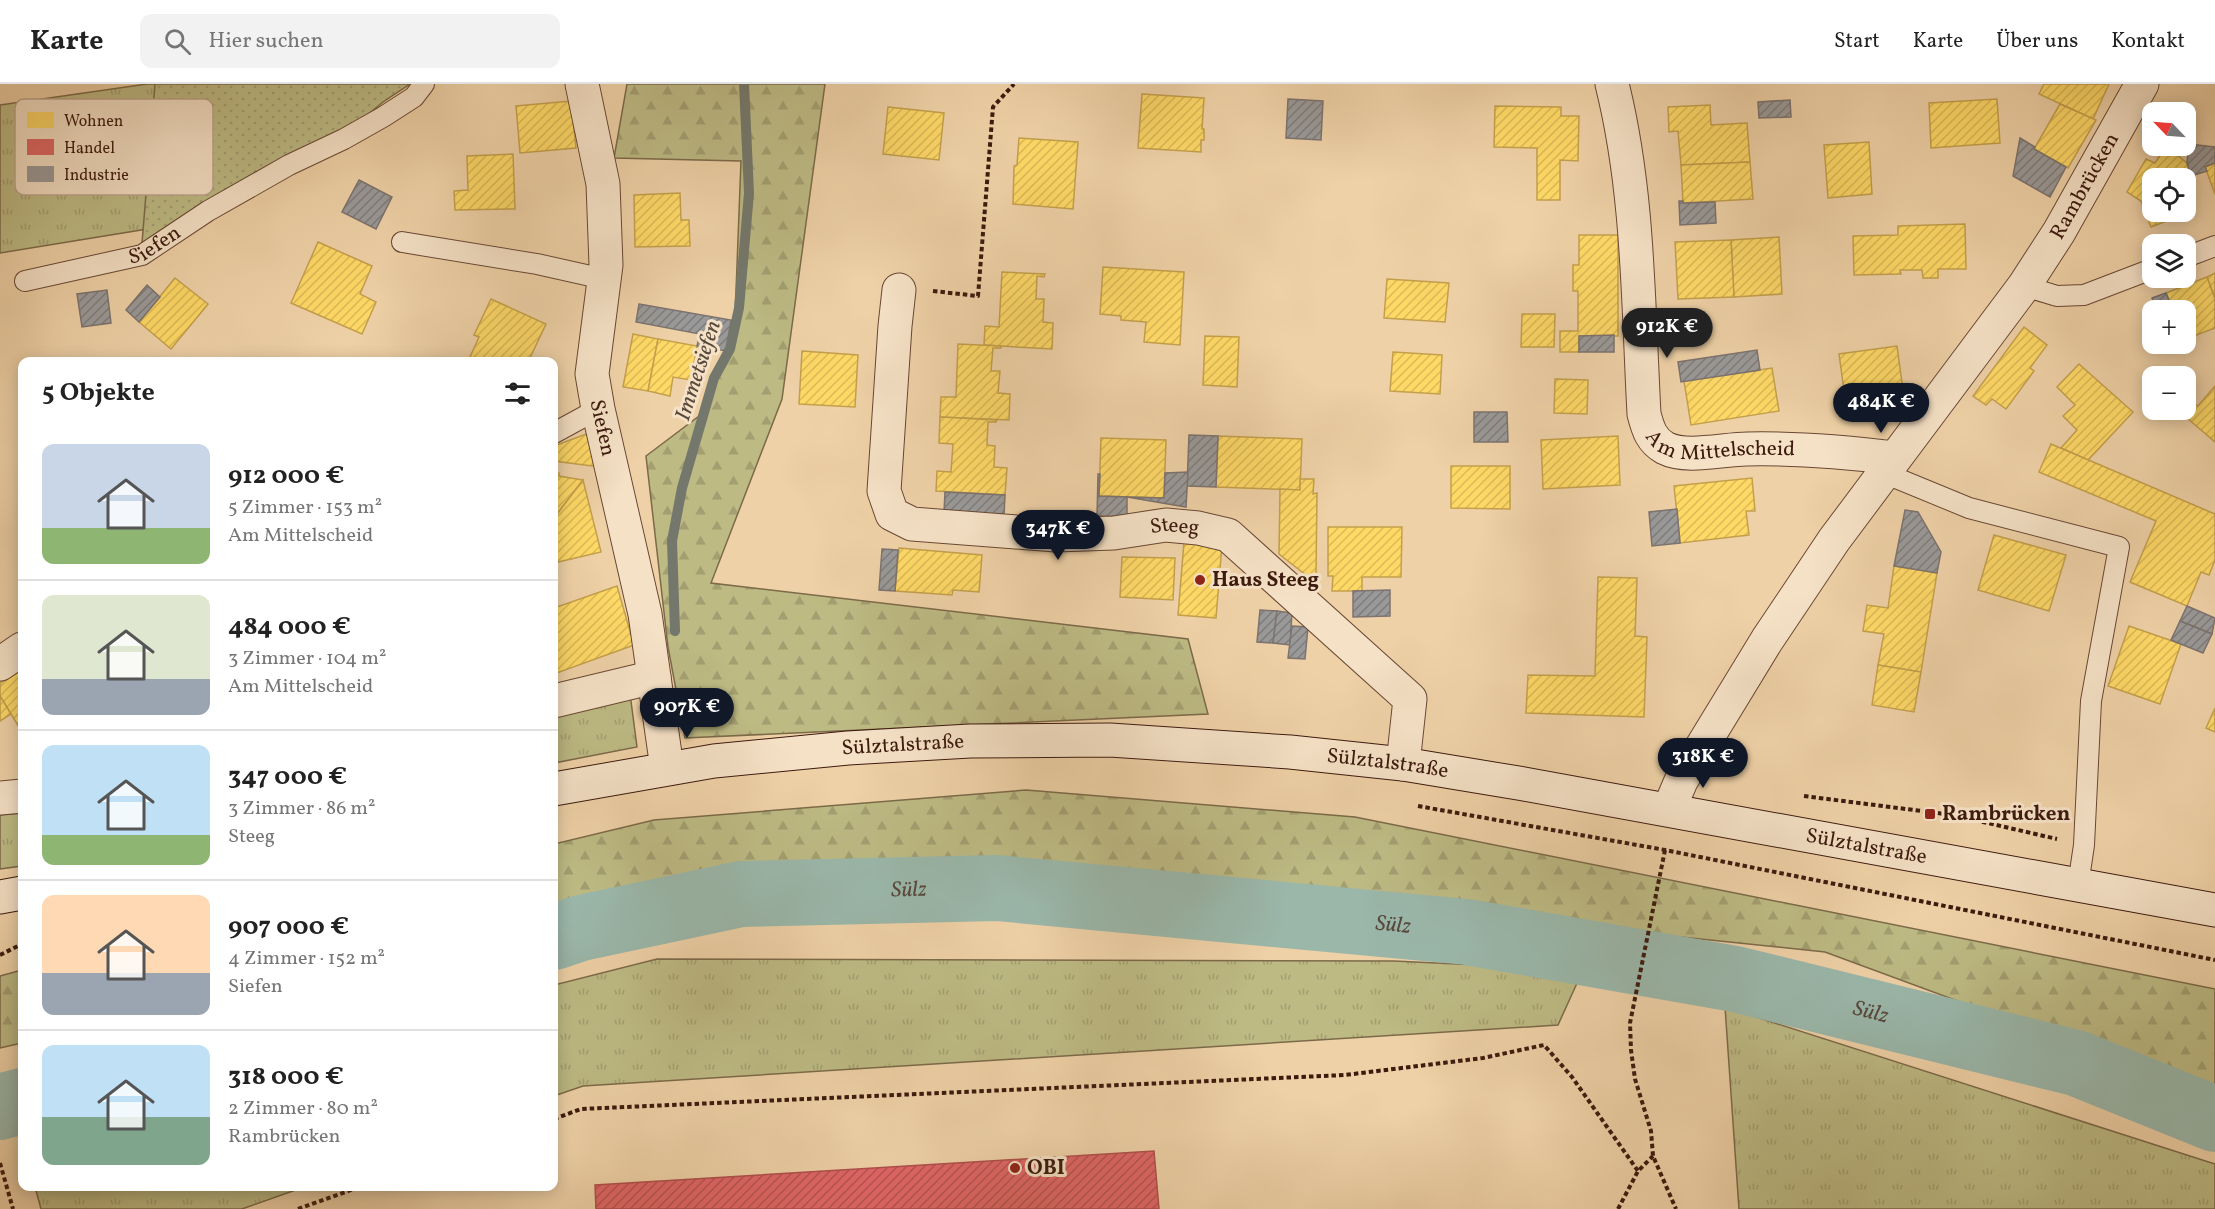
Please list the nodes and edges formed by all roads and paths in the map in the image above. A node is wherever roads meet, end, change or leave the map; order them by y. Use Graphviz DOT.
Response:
graph roads {
  1 [pos="424,84"];
  2 [pos="582,84"];
  3 [pos="1014,84"];
  4 [pos="1613,84"];
  5 [pos="2142,84"];
  6 [pos="402,242"];
  7 [pos="2215,246"];
  8 [pos="2196,253"];
  9 [pos="2142,273"];
  10 [pos="604,279"];
  11 [pos="25,281"];
  12 [pos="2025,286"];
  13 [pos="899,291"];
  14 [pos="598,409"];
  15 [pos="558,431"];
  16 [pos="1889,466"];
  17 [pos="18,653"];
  18 [pos="0,664"];
  19 [pos="654,677"];
  20 [pos="558,700"];
  21 [pos="1403,764"];
  22 [pos="667,768"];
  23 [pos="558,788"];
  24 [pos="18,796"];
  25 [pos="0,798"];
  26 [pos="1411,804"];
  27 [pos="1669,809"];
  28 [pos="1665,850"];
  29 [pos="2078,885"];
  30 [pos="18,894"];
  31 [pos="0,897"];
  32 [pos="2215,910"];
  33 [pos="18,946"];
  34 [pos="0,955"];
  35 [pos="2215,960"];
  36 [pos="558,1118"];
  37 [pos="1653,1156"];
  38 [pos="0,1163"];
  39 [pos="1638,1171"];
  40 [pos="348,1191"];
  41 [pos="13,1209"];
  42 [pos="298,1209"];
  43 [pos="1618,1209"];
  44 [pos="1676,1209"];
  1 -- 11 [label="lane, Siefen"];
  2 -- 10 [label="street, Siefen"];
  3 -- 13 [label="path"];
  4 -- 16 [label="street, Am Mittelscheid"];
  5 -- 12 [label="street, Rambrücken"];
  6 -- 10 [label="lane"];
  7 -- 8 [label="lane"];
  9 -- 12 [label="lane"];
  10 -- 14 [label="street, Siefen"];
  12 -- 16 [label="street, Rambrücken"];
  13 -- 21 [label="street, Steeg"];
  14 -- 15 [label="lane"];
  14 -- 19 [label="street, Siefen"];
  16 -- 27 [label="street, Rambrücken"];
  16 -- 29 [label="lane"];
  17 -- 18 [label="street"];
  19 -- 20 [label="street"];
  19 -- 22 [label="street, Siefen"];
  21 -- 22 [label="street, Sülztalstraße"];
  21 -- 27 [label="street, Sülztalstraße"];
  22 -- 23 [label="street, Sülztalstraße"];
  24 -- 25 [label="street"];
  26 -- 28 [label="path"];
  27 -- 29 [label="street, Sülztalstraße"];
  28 -- 35 [label="path"];
  28 -- 37 [label="path"];
  29 -- 32 [label="street, Sülztalstraße"];
  30 -- 31 [label="street"];
  33 -- 34 [label="path"];
  36 -- 39 [label="path"];
  37 -- 39 [label="path"];
  37 -- 44 [label="path"];
  38 -- 41 [label="path"];
  39 -- 43 [label="path"];
  40 -- 42 [label="path"];
}
